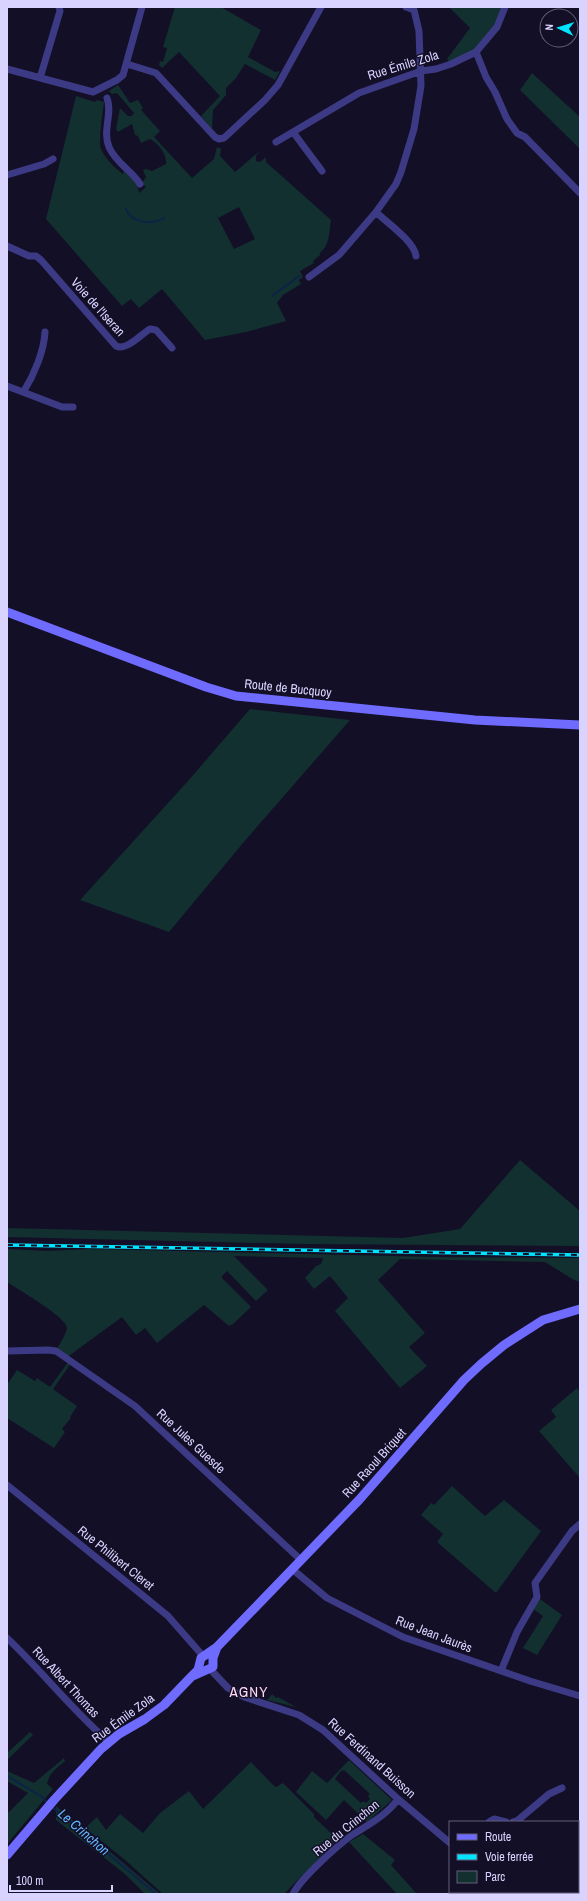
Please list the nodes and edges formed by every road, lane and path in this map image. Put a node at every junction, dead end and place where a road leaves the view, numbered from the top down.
1 (59, 7) edge
2 (142, 7) edge
3 (321, 7) edge
4 (406, 7) edge
5 (505, 7) edge
6 (476, 52) junction
7 (126, 64) junction
8 (7, 69) edge
9 (422, 71) junction
10 (40, 78) junction
11 (107, 98) dead end
12 (293, 132) junction
13 (276, 142) dead end
14 (53, 159) dead end
15 (322, 171) dead end
16 (7, 175) edge
17 (140, 184) dead end
18 (580, 192) edge
19 (376, 212) junction
20 (7, 246) edge
21 (416, 256) dead end
22 (309, 277) dead end
23 (45, 332) dead end
24 (172, 348) dead end
25 (7, 386) edge
26 (24, 391) junction
27 (73, 407) dead end
28 (7, 612) edge
29 (580, 725) edge
30 (580, 1309) edge
31 (7, 1351) edge
32 (7, 1485) edge
33 (580, 1524) edge
34 (301, 1560) junction
35 (292, 1569) junction
36 (7, 1638) edge
37 (206, 1662) junction
38 (501, 1671) junction
39 (580, 1696) edge
40 (109, 1742) junction
41 (562, 1788) dead end
42 (398, 1799) junction
43 (491, 1821) edge
44 (502, 1821) edge
45 (517, 1821) edge
46 (449, 1842) edge
47 (7, 1855) edge
48 (293, 1894) edge

1 - 10 street
2 - 7 street
3 - 7 street
4 - 9 street
5 - 6 street, Rue Émile Zola
6 - 9 street, Rue Émile Zola
6 - 18 street
7 - 10 street
8 - 10 street
9 - 12 street, Rue Émile Zola
9 - 19 street
11 - 17 street
12 - 13 street, Rue Émile Zola
12 - 15 street
14 - 16 street
19 - 21 street
19 - 22 street
20 - 24 street, Voie de l'Iseran
23 - 26 street
25 - 26 street
26 - 27 street
28 - 29 street, Route de Bucquoy
30 - 34 street, Rue Raoul Briquet
31 - 34 street, Rue Jules Guesde
32 - 37 street, Rue Philibert Cleret
33 - 38 street
34 - 35 street, Rue Émile Zola
35 - 37 street, Rue Émile Zola
35 - 38 street, Rue Jean Jaurès
36 - 40 street, Rue Albert Thomas
37 - 40 street, Rue Émile Zola
37 - 42 street, Rue Ferdinand Buisson
38 - 39 street, Rue Jean Jaurès
40 - 47 street, Rue Émile Zola
41 - 45 street
42 - 46 street, Rue Ferdinand Buisson
42 - 48 street, Rue du Crinchon
43 - 44 street

